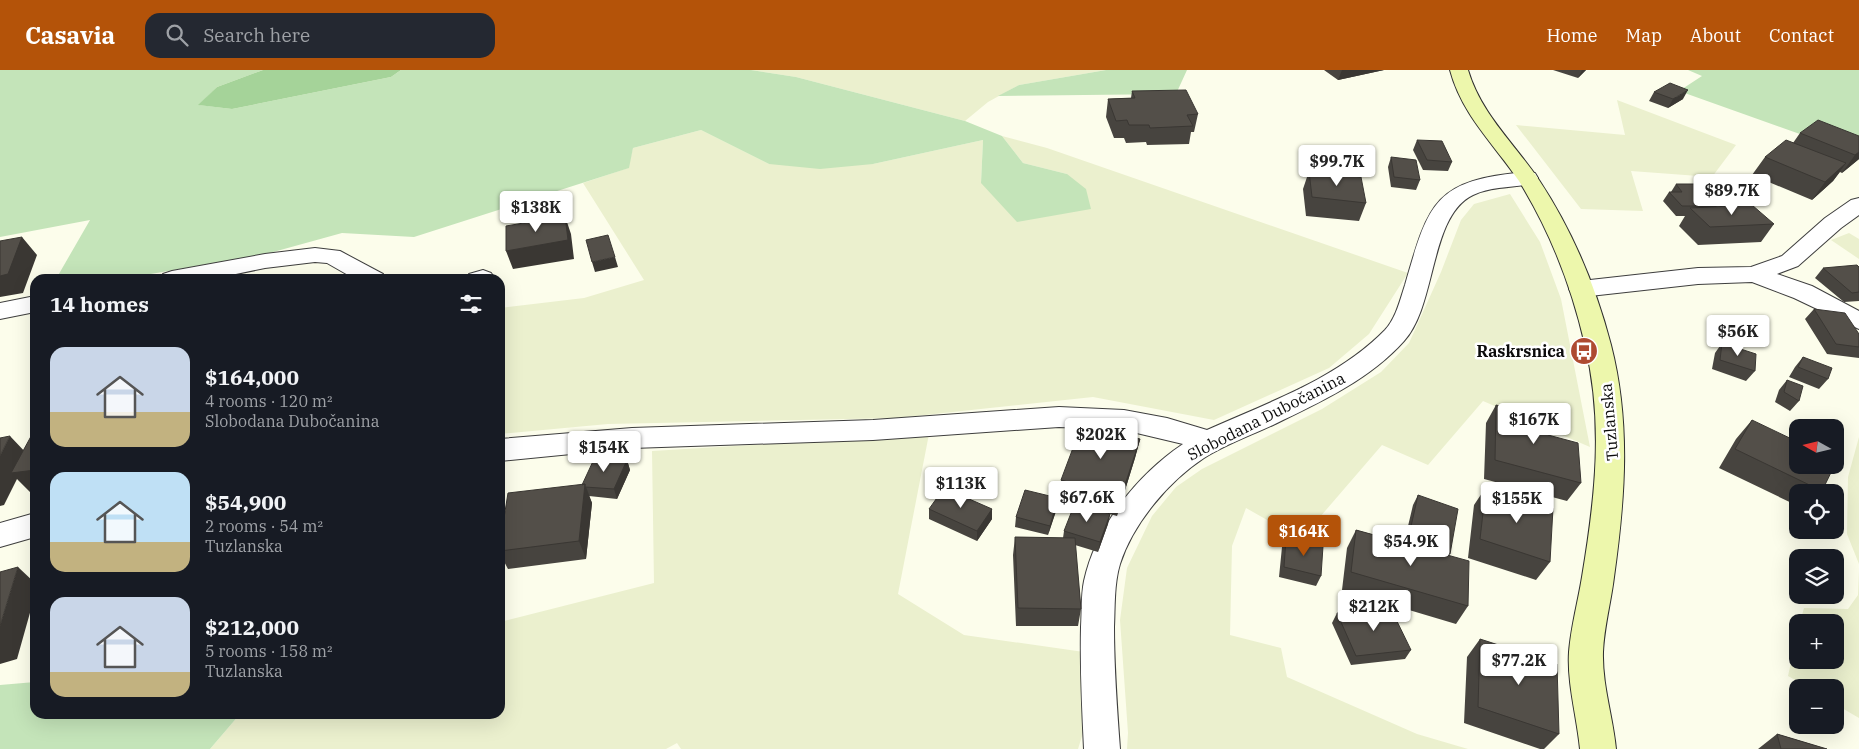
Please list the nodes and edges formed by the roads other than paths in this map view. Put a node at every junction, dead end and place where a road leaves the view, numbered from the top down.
1 (1459, 70) edge
2 (1527, 178) junction
3 (1859, 205) edge
4 (198, 274) edge
5 (365, 274) edge
6 (1754, 274) junction
7 (1581, 289) junction
8 (30, 305) edge
9 (0, 311) edge
10 (1859, 321) edge
11 (1210, 442) junction
12 (505, 450) edge
13 (30, 526) edge
14 (0, 535) edge
15 (1102, 749) edge
16 (1598, 749) edge

1 - 2 street, Tuzlanska
2 - 7 street, Tuzlanska
2 - 11 street, Slobodana Dubočanina
3 - 6 street
4 - 5 street
6 - 7 street
6 - 10 street
7 - 16 street, Tuzlanska
8 - 9 street
11 - 12 street
11 - 15 street, Slobodana Dubočanina
13 - 14 street

